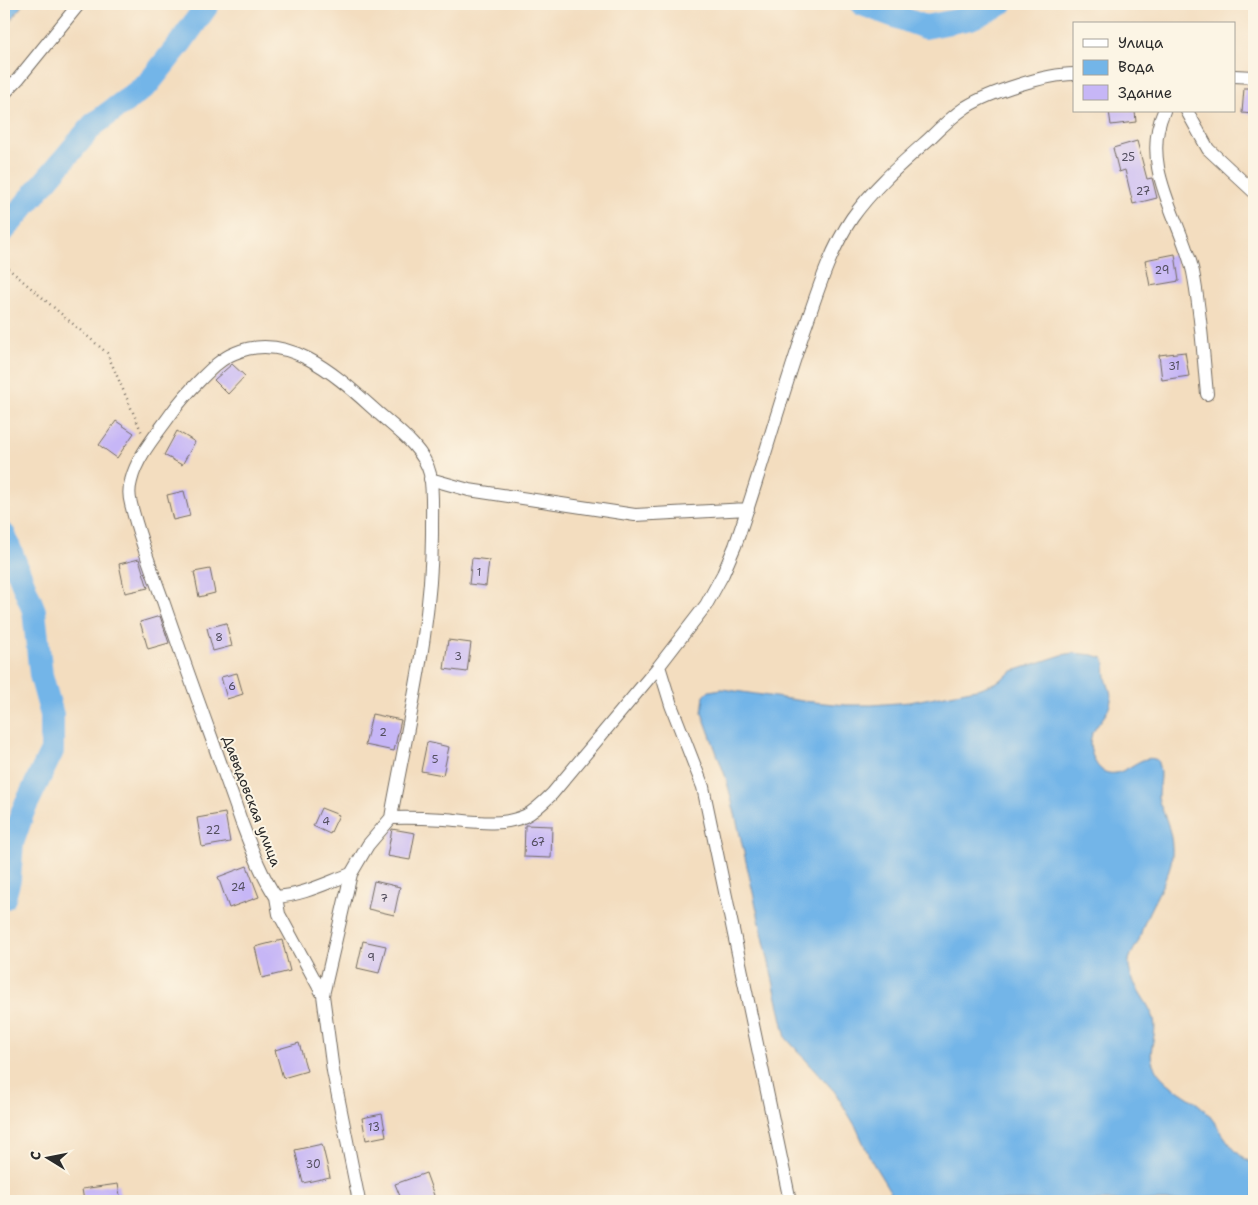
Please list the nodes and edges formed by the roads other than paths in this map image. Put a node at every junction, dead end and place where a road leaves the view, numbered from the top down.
1 (78, 4) edge
2 (1073, 74) edge
3 (1236, 76) edge
4 (1254, 77) edge
5 (4, 94) edge
6 (1164, 112) edge
7 (1188, 112) edge
8 (1254, 192) edge
9 (1207, 394) dead end
10 (430, 479) junction
11 (748, 510) junction
12 (659, 666) junction
13 (391, 818) junction
14 (351, 874) junction
15 (276, 896) junction
16 (323, 995) junction
17 (359, 1201) edge
18 (790, 1201) edge

1 - 5 street
2 - 11 street
3 - 4 street
6 - 9 street
7 - 8 street
10 - 11 street
10 - 13 street
10 - 15 street, Давыдовская улица
11 - 12 street
12 - 13 street
12 - 18 street
13 - 14 street
14 - 15 street
14 - 16 street
15 - 16 street, Давыдовская улица
16 - 17 street

